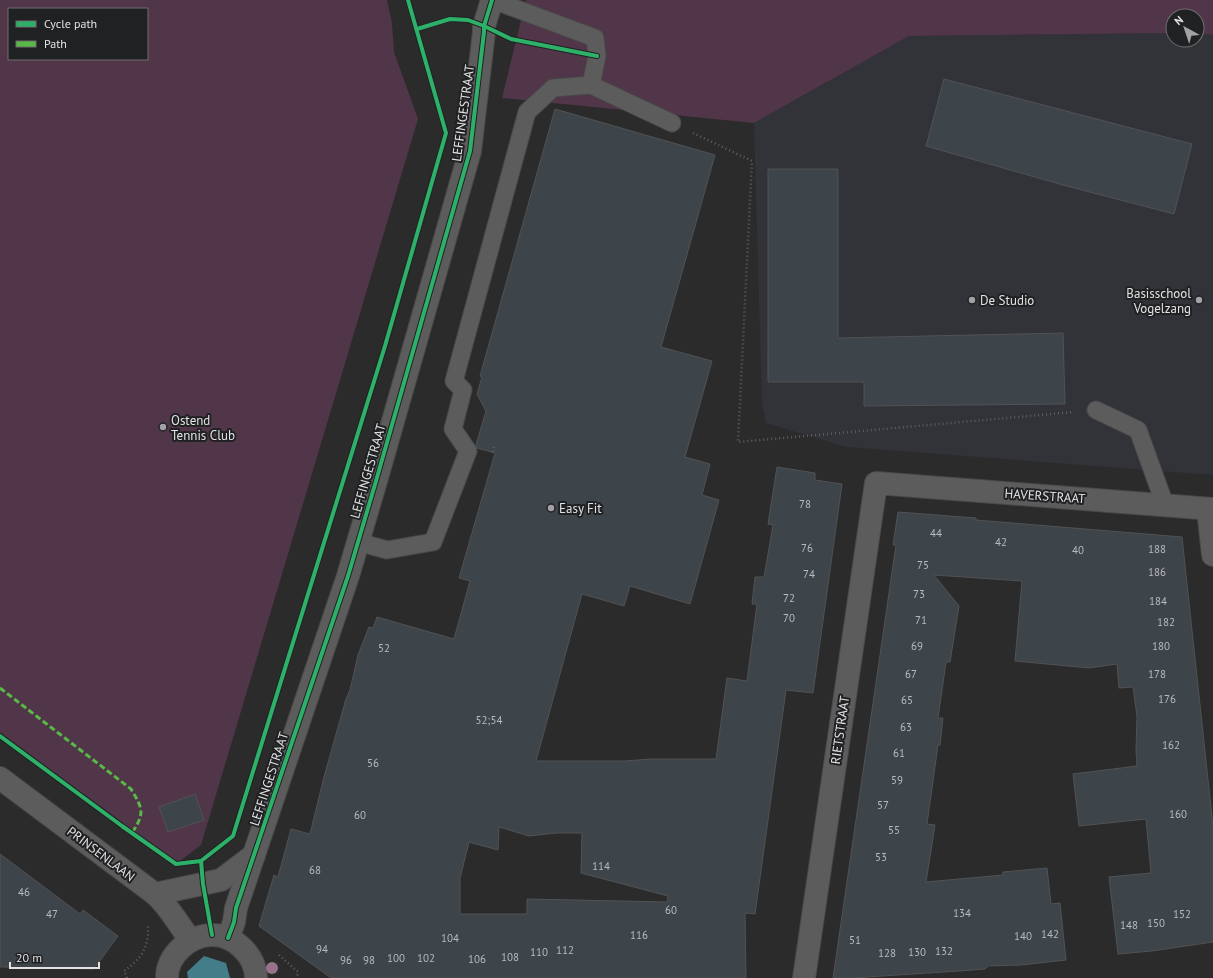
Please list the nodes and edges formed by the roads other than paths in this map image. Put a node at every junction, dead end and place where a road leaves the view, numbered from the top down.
1 (493, 0) edge
2 (591, 85) junction
3 (672, 122) road end
4 (1096, 410) road end
5 (876, 483) joint
6 (1165, 505) junction
7 (1210, 509) edge
8 (358, 542) junction
9 (1213, 555) edge
10 (0, 778) edge
11 (254, 854) junction
12 (155, 894) junction
13 (228, 938) junction
14 (191, 940) junction
15 (167, 978) edge
16 (256, 978) edge
17 (804, 978) edge

1 - 2 lane
1 - 8 street, LEFFINGESTRAAT
2 - 3 lane
2 - 8 lane
4 - 6 lane
5 - 6 street, HAVERSTRAAT
5 - 17 street, RIETSTRAAT
6 - 7 street, HAVERSTRAAT
7 - 9 street
8 - 11 street, LEFFINGESTRAAT
10 - 12 street, PRINSENLAAN
11 - 12 street
11 - 13 street, LEFFINGESTRAAT
12 - 14 street, PRINSENLAAN
13 - 14 street
13 - 16 street
14 - 15 street

